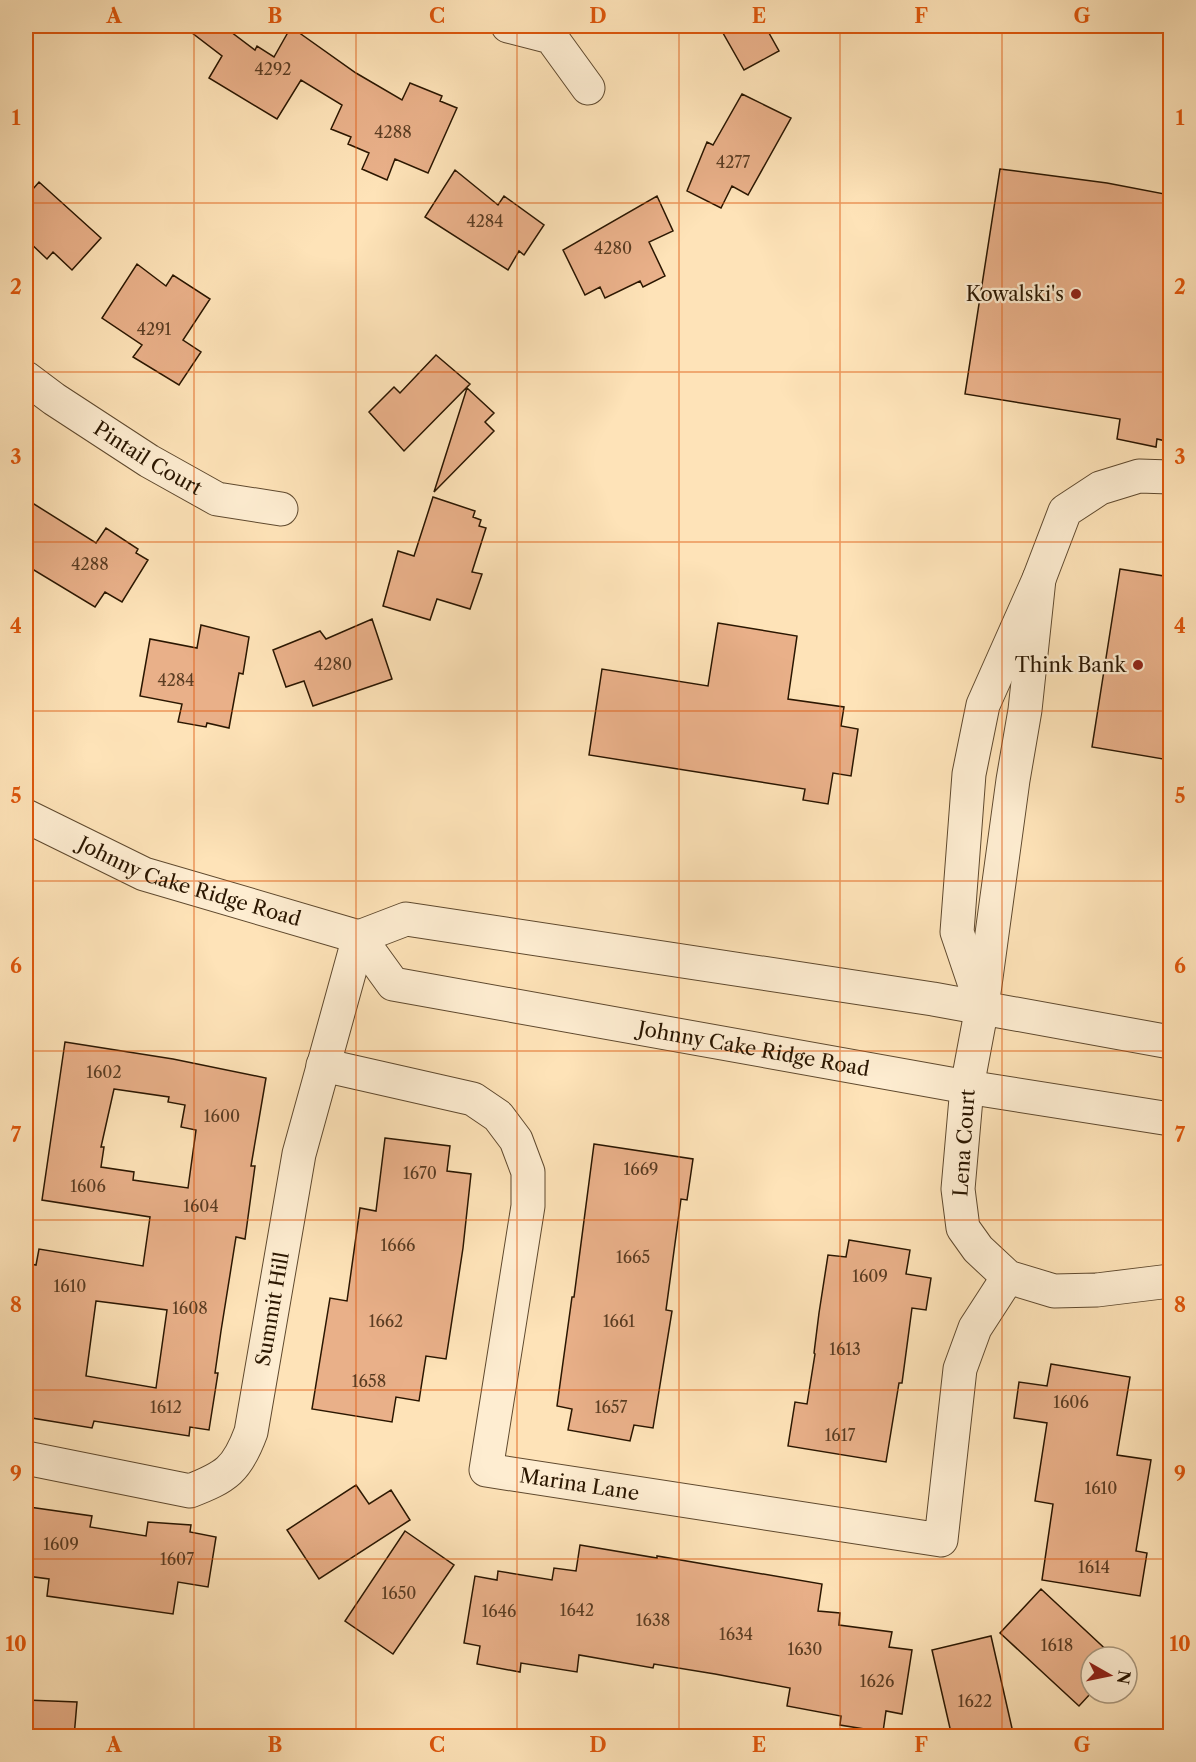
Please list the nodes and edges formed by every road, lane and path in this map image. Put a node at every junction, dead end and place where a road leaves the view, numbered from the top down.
1 (508, 26) edge
2 (588, 88) dead end
3 (26, 378) edge
4 (1170, 477) edge
5 (281, 509) dead end
6 (1039, 579) junction
7 (26, 816) edge
8 (359, 937) junction
9 (982, 1007) junction
10 (1170, 1042) edge
11 (323, 1065) junction
12 (967, 1087) junction
13 (1170, 1119) edge
14 (1008, 1277) junction
15 (1170, 1281) edge
16 (26, 1458) edge

1 - 2 street
3 - 5 street, Pintail Court
4 - 6 street
6 - 9 street, Lena Court
6 - 9 street
7 - 8 street, Johnny Cake Ridge Road
8 - 9 street
8 - 11 street, Summit Hill
8 - 12 street, Johnny Cake Ridge Road
9 - 10 street
9 - 12 street, Lena Court
11 - 14 street, Marina Lane
11 - 16 street, Summit Hill
12 - 13 street, Johnny Cake Ridge Road
12 - 14 street, Lena Court
14 - 15 street, Lena Court

